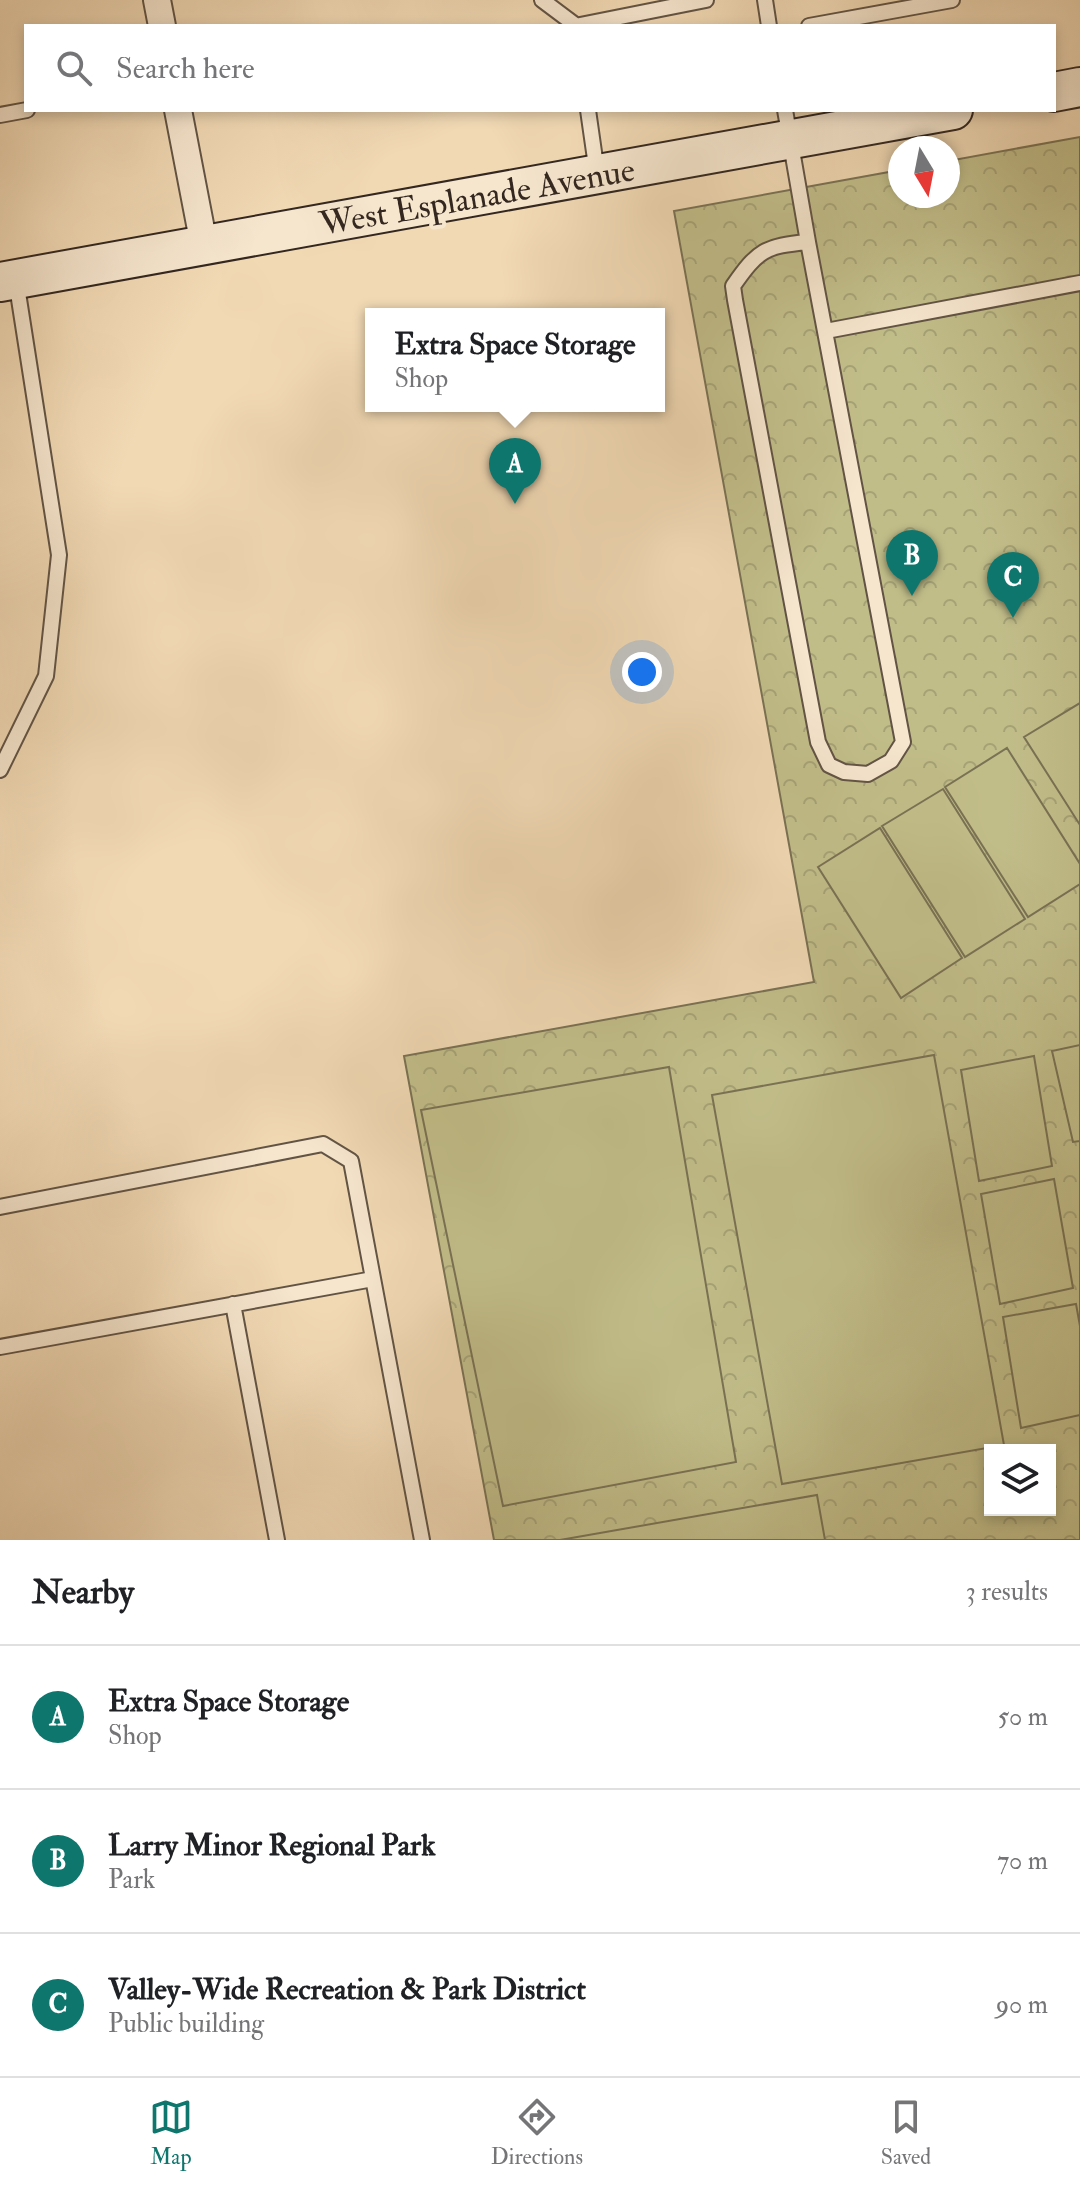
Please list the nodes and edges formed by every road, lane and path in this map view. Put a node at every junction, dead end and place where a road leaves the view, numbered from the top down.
1 (157, 0) edge
2 (542, 0) edge
3 (706, 0) edge
4 (765, 0) edge
5 (952, 0) edge
6 (162, 24) edge
7 (573, 24) edge
8 (579, 24) edge
9 (769, 24) edge
10 (820, 24) edge
11 (1080, 87) edge
12 (1056, 92) edge
13 (24, 111) edge
14 (178, 112) edge
15 (588, 112) edge
16 (931, 112) edge
17 (0, 115) edge
18 (788, 125) edge
19 (598, 174) junction
20 (808, 242) junction
21 (204, 245) junction
22 (8, 281) edge
23 (1080, 283) edge
24 (826, 331) junction
25 (0, 770) edge
26 (0, 1207) edge
27 (373, 1279) junction
28 (233, 1304) junction
29 (0, 1347) edge
30 (277, 1540) edge
31 (422, 1540) edge

1 - 6 street
2 - 7 lane
3 - 8 lane
4 - 9 lane
5 - 10 lane
11 - 12 main road
13 - 17 lane
14 - 21 street
15 - 19 lane
16 - 18 main road, West Esplanade Avenue
18 - 19 main road, West Esplanade Avenue
18 - 20 lane
19 - 21 main road, West Esplanade Avenue
20 - 24 lane
20 - 24 lane
21 - 22 main road, West Esplanade Avenue
22 - 25 lane
23 - 24 lane
26 - 27 lane
27 - 28 lane
27 - 31 lane
28 - 29 lane
28 - 30 lane

